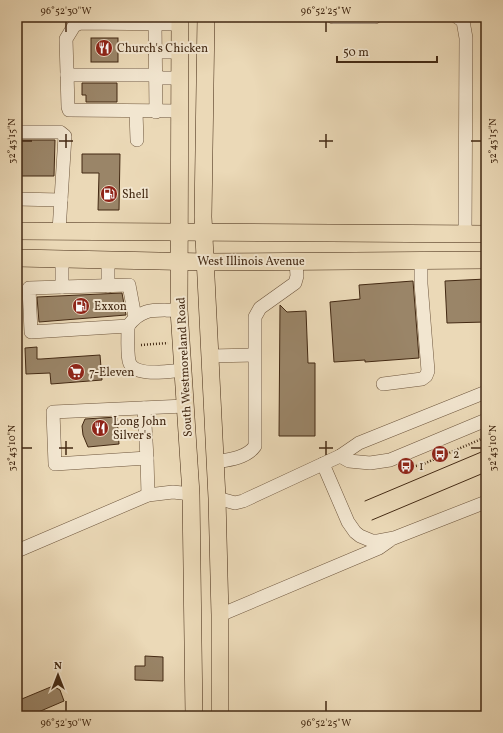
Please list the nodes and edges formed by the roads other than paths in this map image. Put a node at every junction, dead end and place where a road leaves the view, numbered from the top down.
1 (206, 17) edge
2 (333, 17) edge
3 (375, 17) edge
4 (457, 17) edge
5 (180, 21) edge
6 (155, 24) junction
7 (155, 52) junction
8 (180, 52) junction
9 (67, 75) junction
10 (155, 76) junction
11 (180, 78) junction
12 (180, 111) junction
13 (136, 112) junction
14 (156, 112) junction
15 (17, 132) edge
16 (137, 140) dead end
17 (17, 199) edge
18 (61, 200) junction
19 (17, 231) edge
20 (58, 231) junction
21 (179, 233) junction
22 (204, 233) junction
23 (465, 234) junction
24 (486, 234) edge
25 (17, 258) edge
26 (62, 259) junction
27 (108, 260) junction
28 (421, 260) junction
29 (486, 260) edge
30 (180, 261) junction
31 (296, 261) junction
32 (206, 262) junction
33 (108, 286) junction
34 (62, 287) junction
35 (179, 310) junction
36 (131, 321) junction
37 (254, 355) junction
38 (210, 356) junction
39 (183, 370) junction
40 (383, 384) dead end
41 (486, 392) edge
42 (186, 406) junction
43 (144, 408) junction
44 (486, 420) edge
45 (340, 456) junction
46 (147, 458) junction
47 (215, 462) junction
48 (323, 464) junction
49 (191, 494) junction
50 (148, 495) junction
51 (217, 498) junction
52 (486, 502) edge
53 (394, 538) junction
54 (17, 551) edge
55 (220, 615) junction
56 (194, 716) edge
57 (220, 716) edge

1 - 22 main road
2 - 3 lane
4 - 23 lane
5 - 6 lane
5 - 8 main road, South Westmoreland Road
6 - 7 lane
6 - 9 lane
7 - 8 lane
7 - 10 lane
8 - 11 main road, South Westmoreland Road
9 - 10 lane
9 - 13 lane
10 - 11 lane
10 - 14 lane
11 - 12 main road, South Westmoreland Road
12 - 14 lane
12 - 21 main road, South Westmoreland Road
13 - 14 lane
13 - 16 lane
15 - 18 lane
17 - 18 lane
18 - 20 lane
19 - 20 main road
20 - 21 main road
21 - 22 main road
21 - 30 main road, South Westmoreland Road
22 - 23 main road
22 - 32 main road
23 - 24 main road
25 - 26 main road, West Illinois Avenue
26 - 27 main road, West Illinois Avenue
26 - 34 lane
27 - 30 main road, West Illinois Avenue
27 - 33 lane
28 - 29 main road, West Illinois Avenue
28 - 31 main road, West Illinois Avenue
28 - 40 lane
30 - 32 main road, West Illinois Avenue
30 - 35 main road, South Westmoreland Road
31 - 32 main road, West Illinois Avenue
31 - 37 lane
32 - 38 main road
33 - 34 lane
33 - 36 lane
34 - 36 lane
35 - 36 lane
35 - 39 main road, South Westmoreland Road
36 - 39 lane
37 - 38 lane
37 - 47 lane
38 - 47 main road
39 - 42 main road, South Westmoreland Road
41 - 45 lane
42 - 43 lane
42 - 49 main road, South Westmoreland Road
43 - 46 lane
43 - 46 lane
44 - 45 lane
45 - 48 lane
46 - 50 lane
47 - 51 main road
48 - 51 lane
48 - 53 lane
49 - 50 lane
49 - 51 main road
49 - 56 main road, South Westmoreland Road
50 - 54 lane
51 - 55 main road
52 - 53 lane
53 - 55 lane
55 - 57 main road

